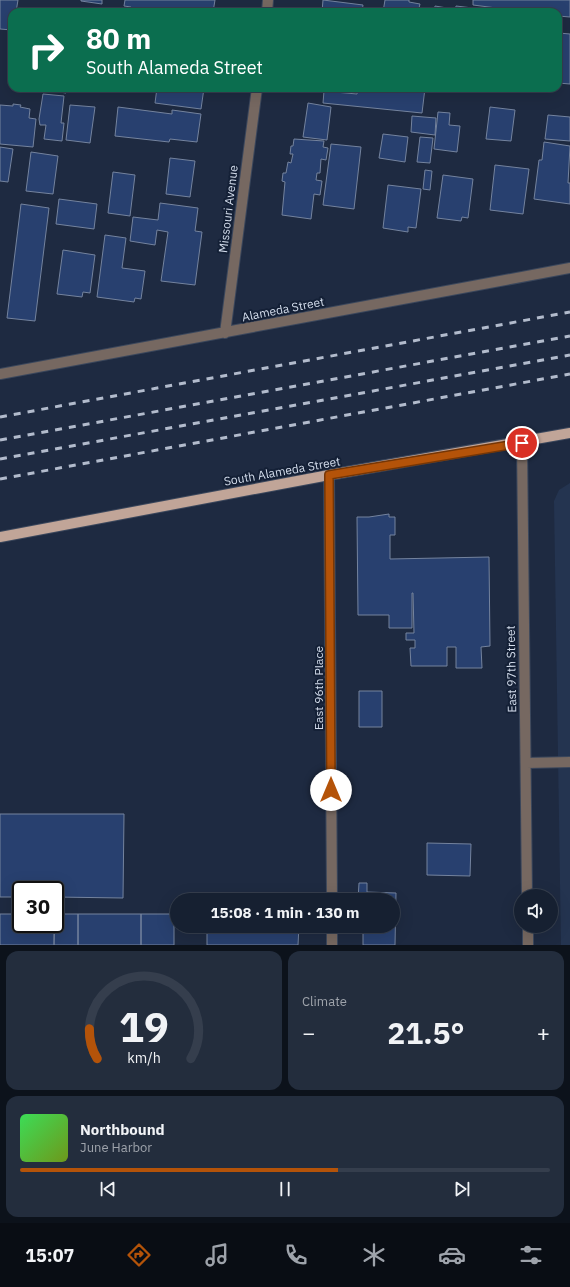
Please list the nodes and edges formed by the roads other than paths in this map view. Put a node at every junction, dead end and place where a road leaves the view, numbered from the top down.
1 (256, 92) edge
2 (570, 268) edge
3 (225, 333) junction
4 (0, 374) edge
5 (570, 433) edge
6 (522, 443) junction
7 (329, 475) junction
8 (0, 537) edge
9 (570, 762) edge
10 (526, 763) junction
11 (527, 889) edge
12 (332, 893) edge
13 (332, 933) edge
14 (528, 933) edge
15 (332, 945) edge
16 (528, 945) edge

1 - 3 street, Missouri Avenue
2 - 3 street, Alameda Street
3 - 4 street, Alameda Street
5 - 6 main road, South Alameda Street
6 - 7 main road, South Alameda Street
6 - 10 street, East 97th Street
7 - 8 main road, South Alameda Street
7 - 12 street, East 96th Place
9 - 10 street
10 - 11 street, East 97th Street
13 - 15 street
14 - 16 street

